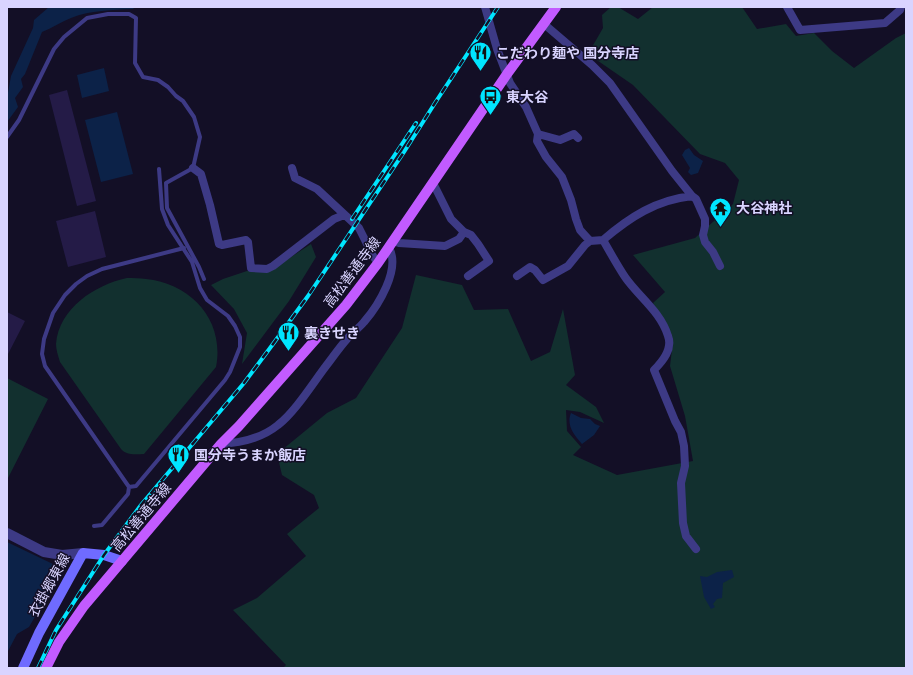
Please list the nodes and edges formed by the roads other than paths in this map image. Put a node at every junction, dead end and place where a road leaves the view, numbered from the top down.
1 (485, 7) edge
2 (556, 7) edge
3 (787, 7) edge
4 (902, 7) edge
5 (544, 24) junction
6 (507, 74) junction
7 (538, 134) junction
8 (7, 138) edge
9 (578, 138) dead end
10 (193, 168) junction
11 (292, 168) dead end
12 (159, 169) dead end
13 (433, 182) junction
14 (692, 196) junction
15 (344, 214) junction
16 (174, 221) junction
17 (168, 225) junction
18 (464, 232) junction
19 (603, 240) junction
20 (590, 241) junction
21 (391, 244) junction
22 (184, 248) junction
23 (378, 263) junction
24 (720, 266) dead end
25 (468, 276) dead end
26 (517, 276) dead end
27 (204, 279) dead end
28 (221, 444) junction
29 (129, 487) junction
30 (94, 526) dead end
31 (7, 533) edge
32 (696, 548) dead end
33 (83, 553) junction
34 (122, 561) junction
35 (24, 668) edge
36 (46, 668) edge

1 - 6 street
2 - 5 main road, 高松善通寺線
3 - 4 street
5 - 6 main road, 高松善通寺線
5 - 14 street
6 - 7 street
6 - 13 main road, 高松善通寺線
7 - 9 street
7 - 20 street
8 - 10 lane
10 - 15 street
10 - 16 lane
11 - 15 street
12 - 17 lane
13 - 18 street
13 - 21 main road, 高松善通寺線
14 - 19 street
14 - 24 street
15 - 23 street
16 - 17 lane
16 - 27 lane
17 - 22 lane
18 - 21 street
18 - 25 street
19 - 20 street
19 - 32 street
20 - 26 street
21 - 23 main road, 高松善通寺線
21 - 28 street
22 - 29 lane
22 - 29 lane
23 - 28 main road, 高松善通寺線
28 - 34 main road, 高松善通寺線
29 - 30 lane
31 - 33 street
33 - 34 main road, 衣掛郷東線
33 - 35 main road, 衣掛郷東線
34 - 36 main road, 高松善通寺線

